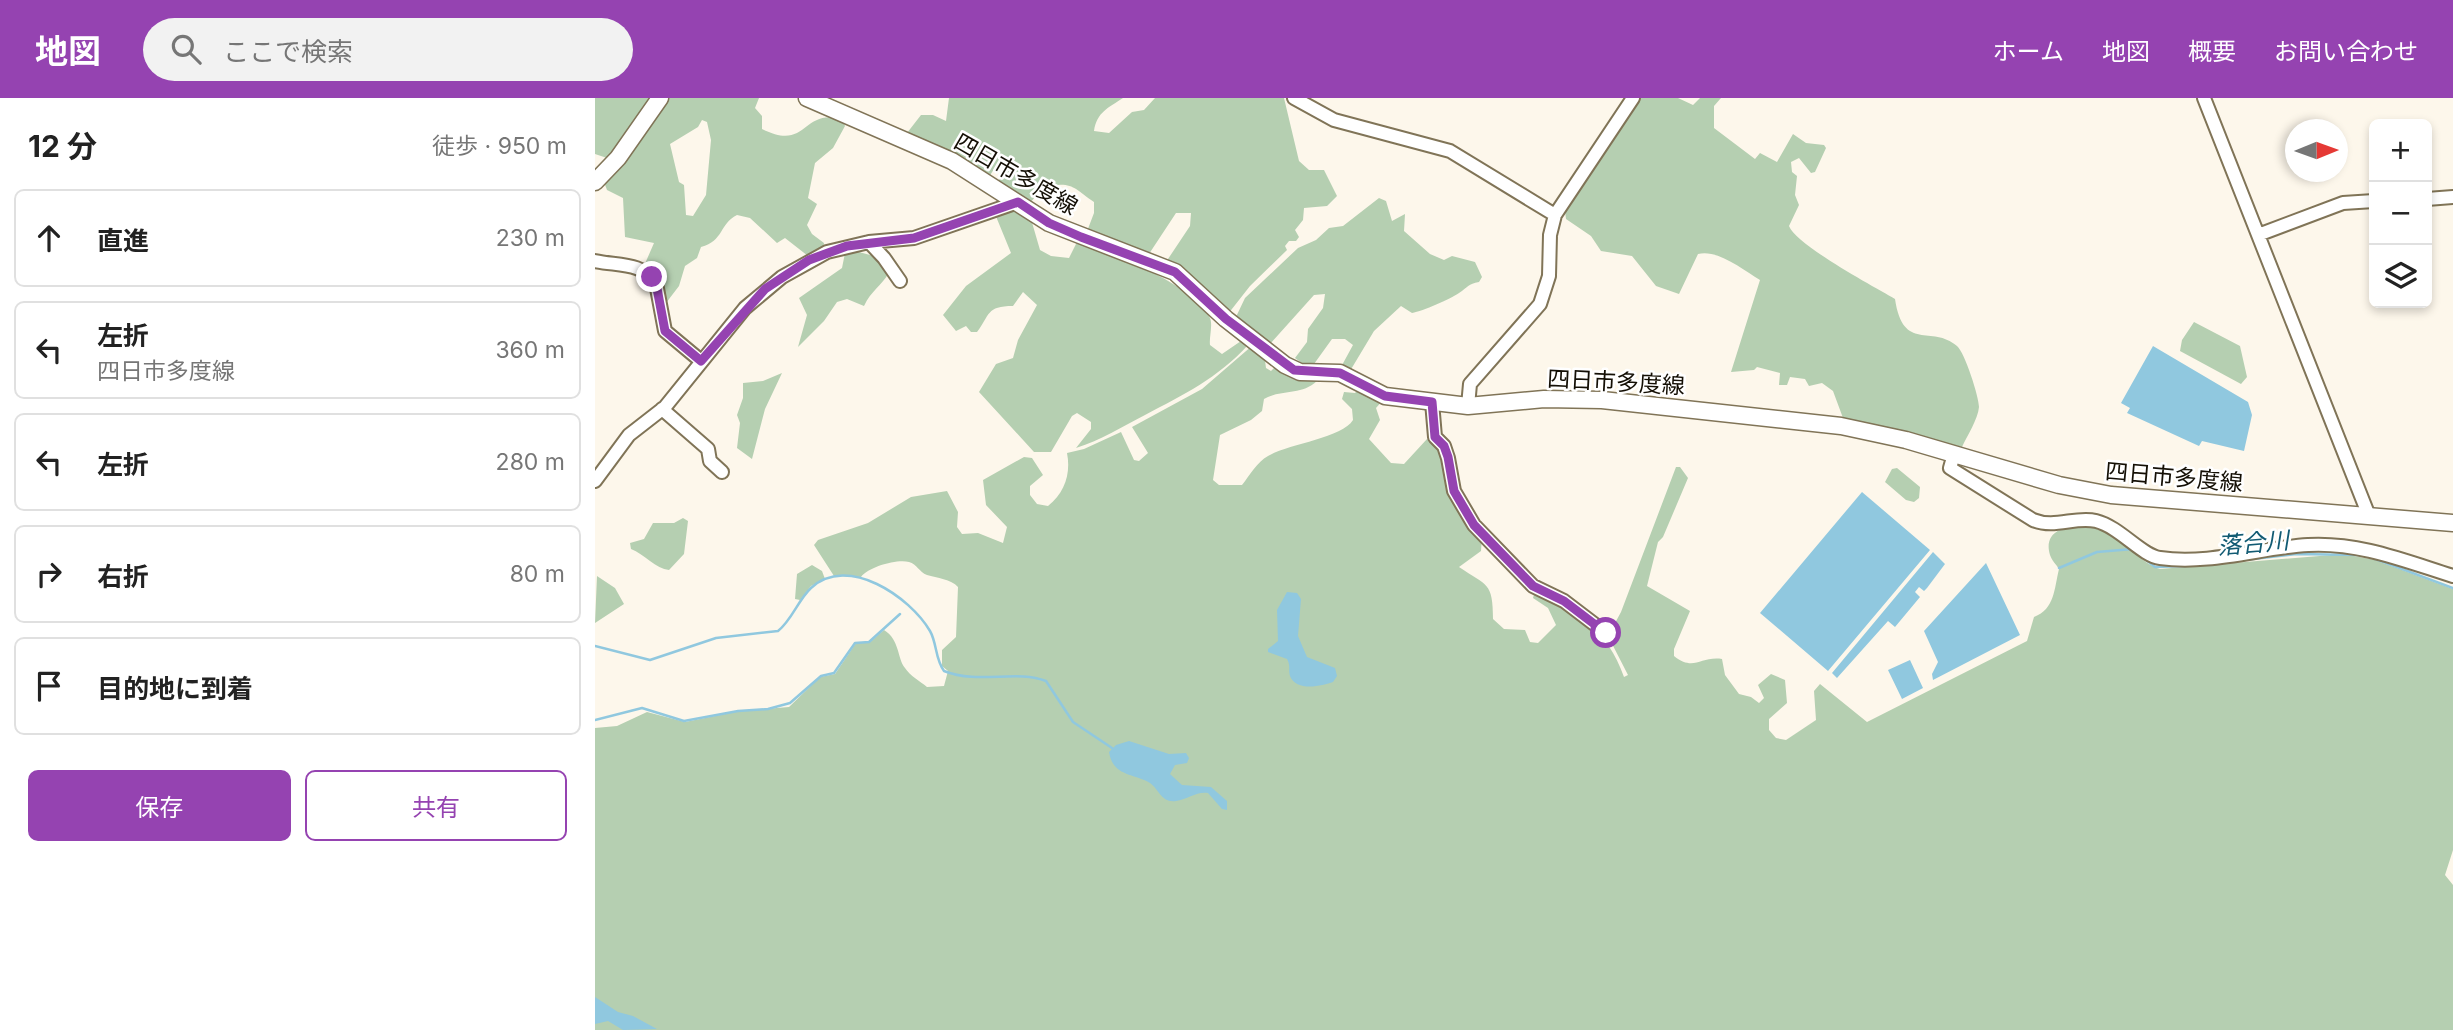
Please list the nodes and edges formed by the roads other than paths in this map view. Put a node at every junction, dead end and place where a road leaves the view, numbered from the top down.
1 (660, 98) edge
2 (807, 98) edge
3 (1294, 98) edge
4 (1633, 98) edge
5 (2204, 98) edge
6 (595, 182) edge
7 (2453, 197) edge
8 (2432, 198) edge
9 (2369, 201) edge
10 (1018, 202) junction
11 (1555, 215) junction
12 (2258, 235) junction
13 (869, 242) junction
14 (595, 261) edge
15 (900, 281) dead end
16 (701, 361) junction
17 (1432, 402) junction
18 (1468, 406) junction
19 (662, 409) junction
20 (1954, 453) junction
21 (722, 472) dead end
22 (595, 481) edge
23 (2369, 516) junction
24 (2453, 523) edge
25 (2453, 576) edge
26 (1606, 633) dead end

1 - 6 main road
2 - 10 main road, 四日市多度線
3 - 11 street
4 - 11 street
5 - 12 street
7 - 8 street
9 - 12 street
10 - 13 street
10 - 17 main road, 四日市多度線
11 - 18 street
12 - 23 street
13 - 15 street
13 - 16 street
14 - 16 street
16 - 19 street
17 - 18 main road, 四日市多度線
17 - 26 street
18 - 20 main road, 四日市多度線
19 - 21 street
19 - 22 street
20 - 23 main road, 四日市多度線
20 - 25 street
23 - 24 main road, 四日市多度線

